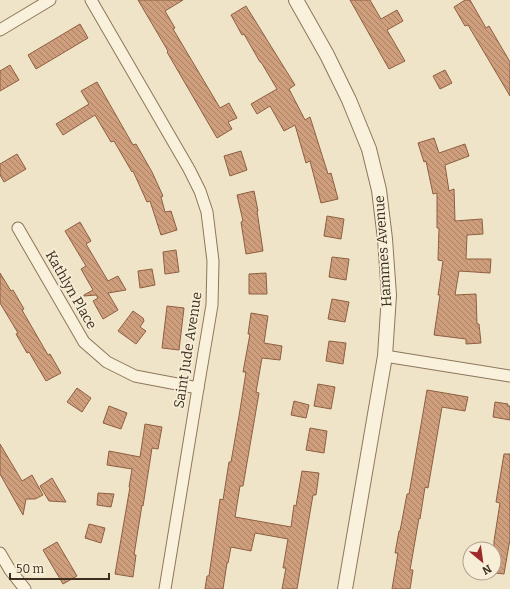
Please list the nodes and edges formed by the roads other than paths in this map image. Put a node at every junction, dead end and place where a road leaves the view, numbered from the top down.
1 (50, 0) edge
2 (91, 0) edge
3 (296, 0) edge
4 (0, 30) edge
5 (18, 228) dead end
6 (385, 356) junction
7 (510, 376) edge
8 (198, 388) junction
9 (0, 553) edge
10 (25, 589) edge
11 (166, 589) edge
12 (346, 589) edge

1 - 4 street
2 - 8 street, Saint Jude Avenue
3 - 6 street, Hammes Avenue
5 - 8 street, Kathlyn Place
6 - 7 street
6 - 12 street, Hammes Avenue
8 - 11 street, Saint Jude Avenue
9 - 10 street

